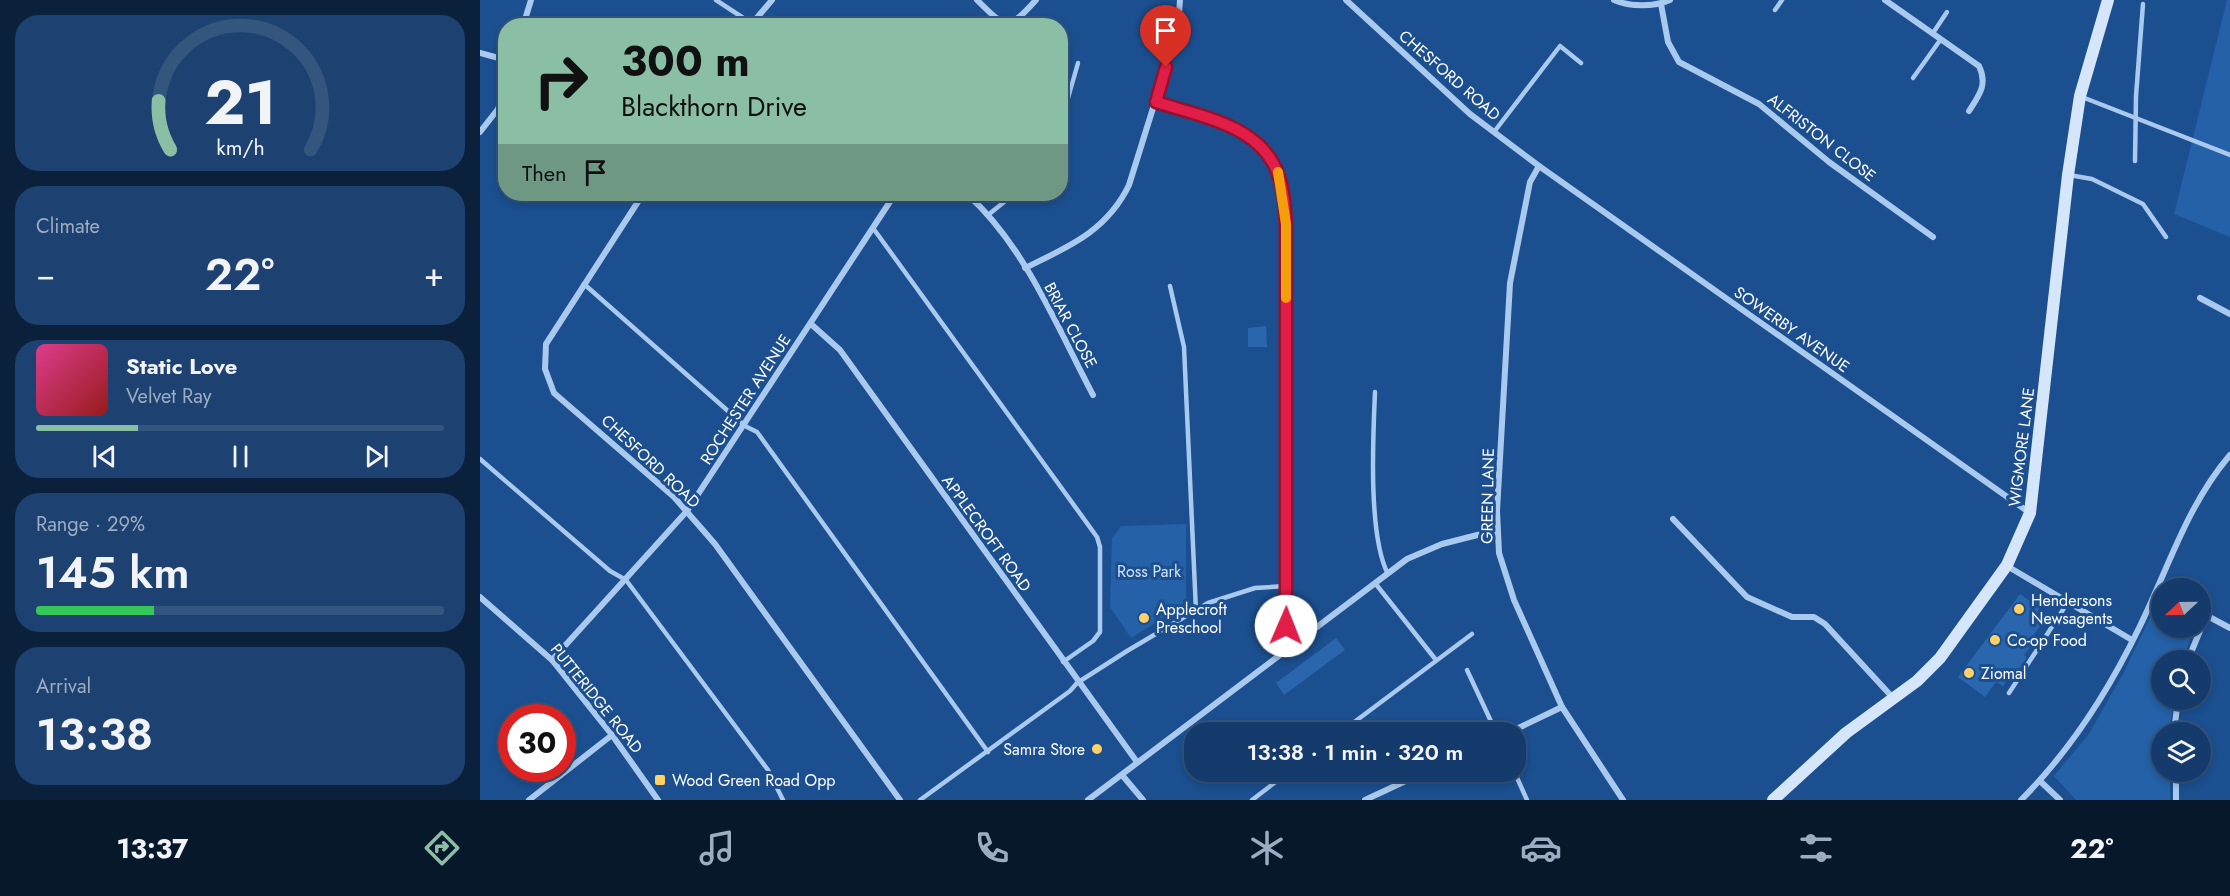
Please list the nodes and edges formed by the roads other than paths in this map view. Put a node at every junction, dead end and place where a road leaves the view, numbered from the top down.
1 (531, 0) edge
2 (716, 0) edge
3 (772, 0) edge
4 (977, 0) edge
5 (1036, 0) edge
6 (1180, 0) edge
7 (1346, 0) edge
8 (1614, 0) edge
9 (1670, 0) edge
10 (1782, 0) edge
11 (1885, 0) edge
12 (2108, 0) edge
13 (1661, 4) junction
14 (2143, 4) dead end
15 (1775, 10) dead end
16 (1947, 12) dead end
17 (525, 18) edge
18 (742, 18) edge
19 (756, 18) edge
20 (996, 18) edge
21 (1020, 18) edge
22 (1933, 33) junction
23 (1941, 39) junction
24 (480, 53) edge
25 (498, 58) edge
26 (1078, 63) dead end
27 (1581, 63) dead end
28 (1913, 78) dead end
29 (2080, 96) junction
30 (1068, 98) edge
31 (1156, 102) junction
32 (498, 109) edge
33 (1969, 111) dead end
34 (2137, 118) junction
35 (480, 132) edge
36 (1494, 132) junction
37 (2230, 155) edge
38 (2135, 161) dead end
39 (1539, 166) junction
40 (2068, 175) junction
41 (638, 201) edge
42 (890, 201) edge
43 (974, 201) edge
44 (1005, 201) edge
45 (988, 215) junction
46 (873, 228) junction
47 (1933, 237) dead end
48 (2166, 237) dead end
49 (1025, 268) junction
50 (584, 284) junction
51 (1170, 286) dead end
52 (2200, 298) dead end
53 (2230, 314) edge
54 (811, 324) junction
55 (1375, 392) dead end
56 (1093, 395) dead end
57 (745, 426) junction
58 (2230, 455) edge
59 (480, 459) edge
60 (687, 511) junction
61 (2030, 513) junction
62 (1673, 519) dead end
63 (1497, 530) junction
64 (2007, 565) junction
65 (1388, 574) junction
66 (2163, 578) edge
67 (626, 580) junction
68 (1376, 584) junction
69 (1286, 586) junction
70 (480, 597) edge
71 (2068, 603) junction
72 (2151, 603) edge
73 (1196, 611) junction
74 (2211, 618) edge
75 (2230, 628) edge
76 (1473, 634) dead end
77 (2132, 640) junction
78 (1296, 644) junction
79 (552, 660) junction
80 (1436, 660) junction
81 (1063, 662) junction
82 (1467, 670) dead end
83 (1077, 683) junction
84 (2009, 693) dead end
85 (1894, 699) junction
86 (1562, 707) junction
87 (1354, 722) edge
88 (1491, 722) edge
89 (1526, 724) edge
90 (612, 735) junction
91 (988, 752) junction
92 (1137, 762) junction
93 (1122, 775) junction
94 (2040, 781) junction
95 (1276, 782) edge
96 (1403, 782) edge
97 (1519, 782) edge
98 (2176, 782) edge
99 (529, 800) edge
100 (658, 800) edge
101 (783, 800) edge
102 (900, 800) edge
103 (920, 800) edge
104 (1088, 800) edge
105 (1143, 800) edge
106 (1252, 800) edge
107 (1365, 800) edge
108 (1527, 800) edge
109 (1623, 800) edge
110 (1773, 800) edge
111 (2021, 800) edge
112 (2060, 800) edge
113 (2176, 800) edge

1 - 17 street
2 - 18 lane
3 - 19 street
4 - 20 street
5 - 21 street
6 - 31 street
7 - 36 street, CHESFORD ROAD
8 - 13 street
9 - 13 street
10 - 15 lane
11 - 22 street
12 - 29 street, WIGMORE LANE
13 - 47 street, ALFRISTON CLOSE
14 - 34 lane
16 - 22 lane
22 - 23 street
23 - 28 lane
23 - 33 street
24 - 25 street
26 - 30 lane
27 - 36 lane
29 - 34 lane
29 - 40 street, WIGMORE LANE
31 - 49 street
31 - 69 street
32 - 35 street
34 - 37 lane
34 - 38 lane
36 - 39 street, CHESFORD ROAD
39 - 61 street, SOWERBY AVENUE
39 - 63 street, GREEN LANE
40 - 48 lane
40 - 61 street, WIGMORE LANE
41 - 50 street, CHESFORD ROAD
42 - 46 street, ROCHESTER AVENUE
43 - 45 street, BRIAR CLOSE
44 - 45 lane
45 - 49 street, BRIAR CLOSE
46 - 54 street, ROCHESTER AVENUE
46 - 81 lane
49 - 56 street, BRIAR CLOSE
50 - 57 lane
50 - 60 street, CHESFORD ROAD
51 - 73 lane
52 - 53 street
54 - 57 street, ROCHESTER AVENUE
54 - 81 street, APPLECROFT ROAD
55 - 65 lane
57 - 60 street, ROCHESTER AVENUE
57 - 91 lane
58 - 66 street
59 - 67 lane
60 - 67 street, ROCHESTER AVENUE
60 - 102 street, CHESFORD ROAD
61 - 64 street, WIGMORE LANE
62 - 85 street
63 - 65 street
63 - 86 street, GREEN LANE
64 - 71 street
64 - 85 street, WIGMORE LANE
65 - 68 street
67 - 79 street, ROCHESTER AVENUE
67 - 101 lane
68 - 78 street
68 - 80 lane
69 - 73 lane
69 - 78 street
70 - 79 street, PUTTERIDGE ROAD
71 - 77 street
71 - 84 lane
72 - 77 street
73 - 83 lane
74 - 75 street
76 - 80 lane
77 - 94 street
78 - 92 street
79 - 90 street, PUTTERIDGE ROAD
80 - 87 lane
81 - 83 street, APPLECROFT ROAD
82 - 88 lane
83 - 91 lane
83 - 92 street, APPLECROFT ROAD
85 - 110 street, WIGMORE LANE
86 - 89 street
86 - 109 street, GREEN LANE
90 - 99 street
90 - 100 street, PUTTERIDGE ROAD
91 - 103 lane
92 - 93 street
93 - 104 street
93 - 105 street
94 - 111 street
94 - 112 street
95 - 106 lane
96 - 107 street
97 - 108 lane
98 - 113 street

